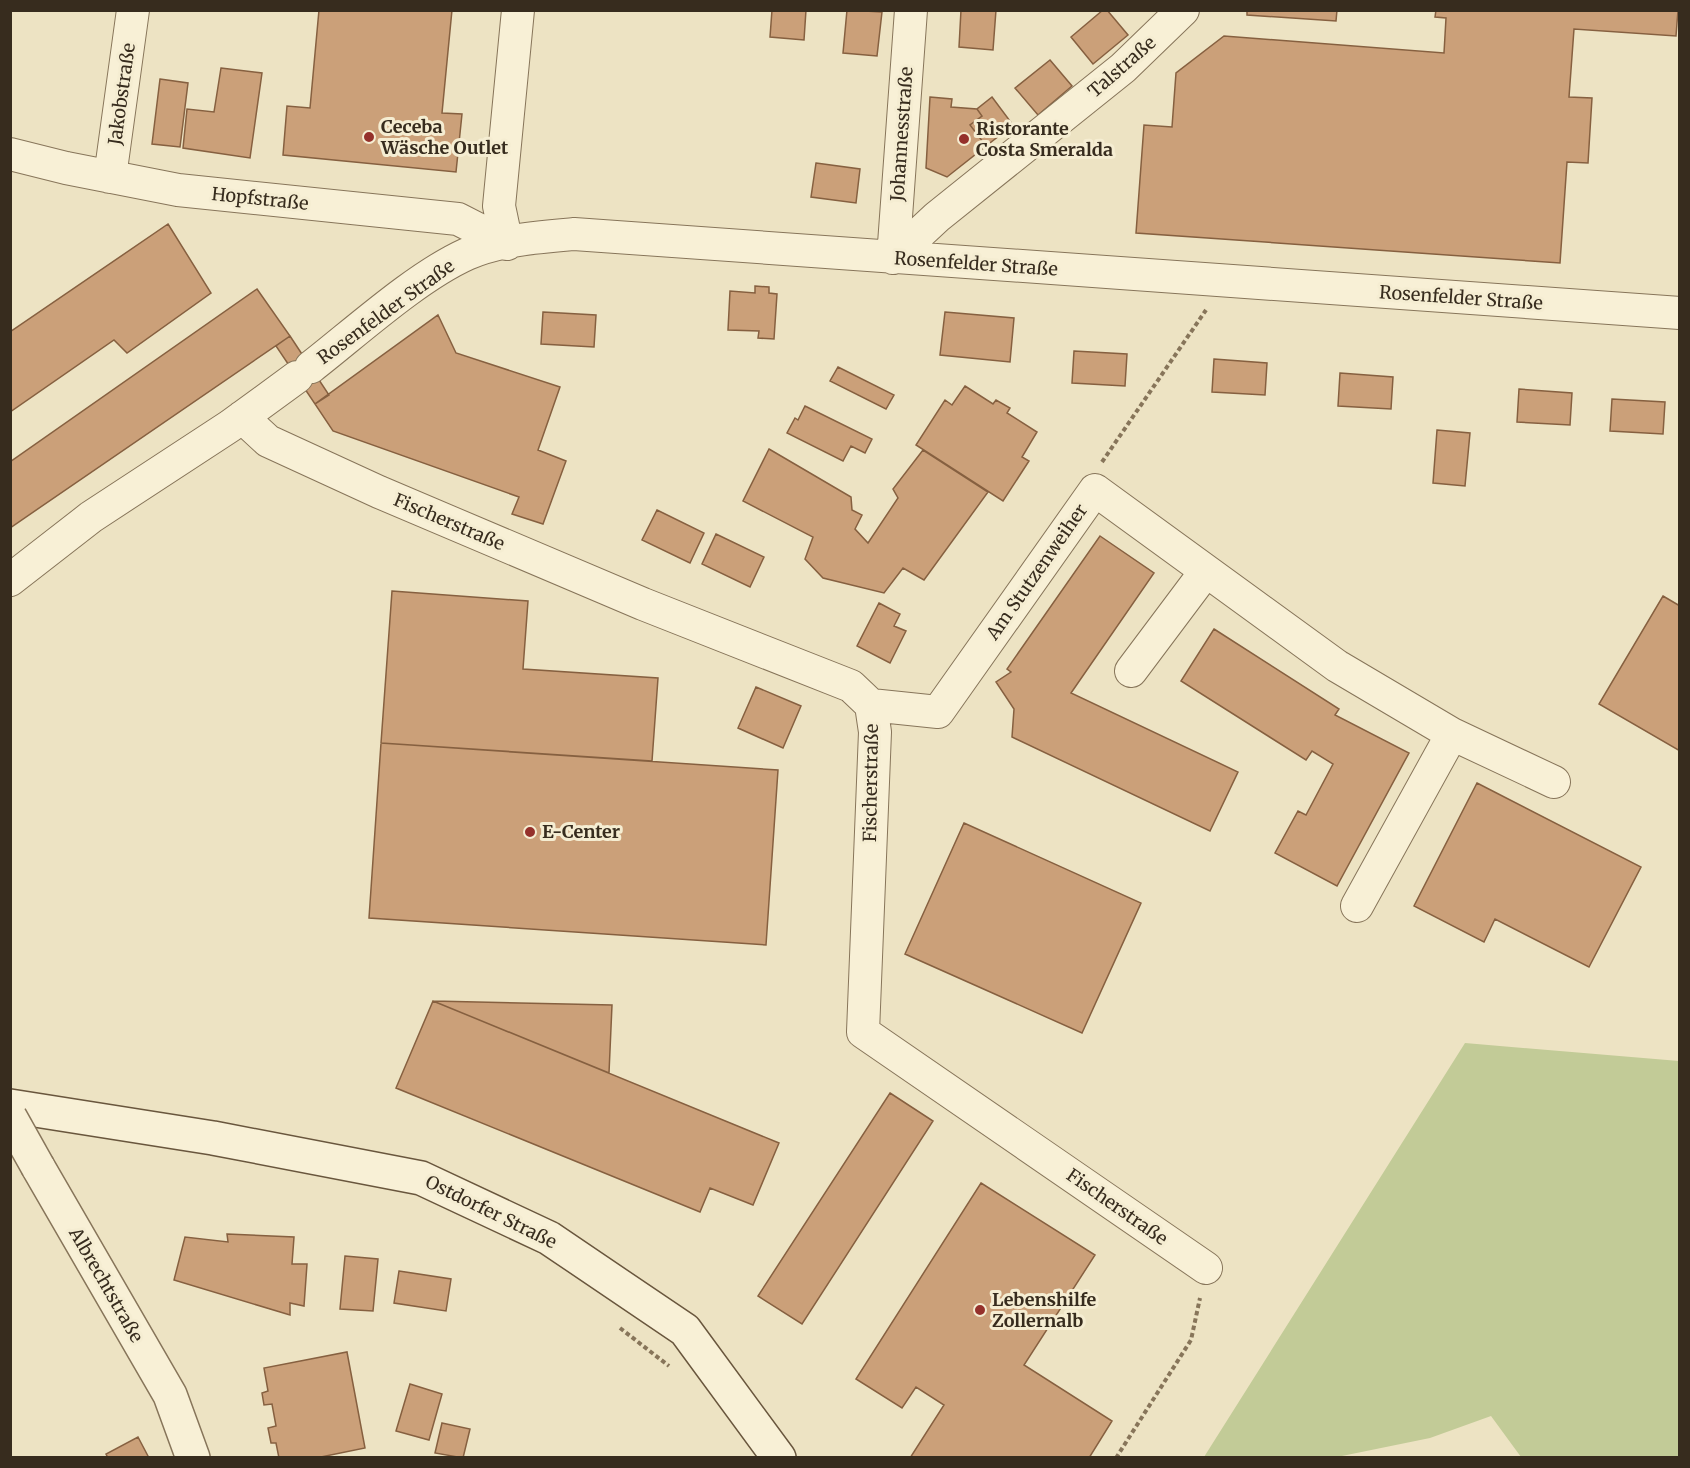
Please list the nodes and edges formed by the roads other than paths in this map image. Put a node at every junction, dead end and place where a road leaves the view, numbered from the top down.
1 (133, 10) edge
2 (518, 10) edge
3 (911, 10) edge
4 (1183, 10) edge
5 (10, 154) edge
6 (110, 177) junction
7 (507, 244) junction
8 (893, 258) junction
9 (1680, 313) edge
10 (242, 417) junction
11 (1206, 571) junction
12 (10, 580) edge
13 (1131, 671) dead end
14 (871, 705) junction
15 (1452, 734) junction
16 (1554, 782) dead end
17 (1357, 906) dead end
18 (10, 1106) edge
19 (10, 1117) edge
20 (1206, 1268) road end
21 (193, 1458) edge
22 (779, 1458) edge

1 - 6 street, Jakobstraße
2 - 7 street
3 - 8 street, Johannesstraße
4 - 8 street, Talstraße
5 - 6 street, Hopfstraße
6 - 7 street, Hopfstraße
7 - 8 street, Rosenfelder Straße
7 - 10 street, Rosenfelder Straße
8 - 9 street, Rosenfelder Straße
10 - 12 street, Rosenfelder Straße
10 - 14 street, Fischerstraße
11 - 13 street
11 - 14 street, Am Stutzenweiher
11 - 15 street, Am Stutzenweiher
14 - 20 street, Fischerstraße
15 - 16 street, Am Stutzenweiher
15 - 17 street
18 - 22 main road, Ostdorfer Straße
19 - 21 main road, Albrechtstraße, bridge

